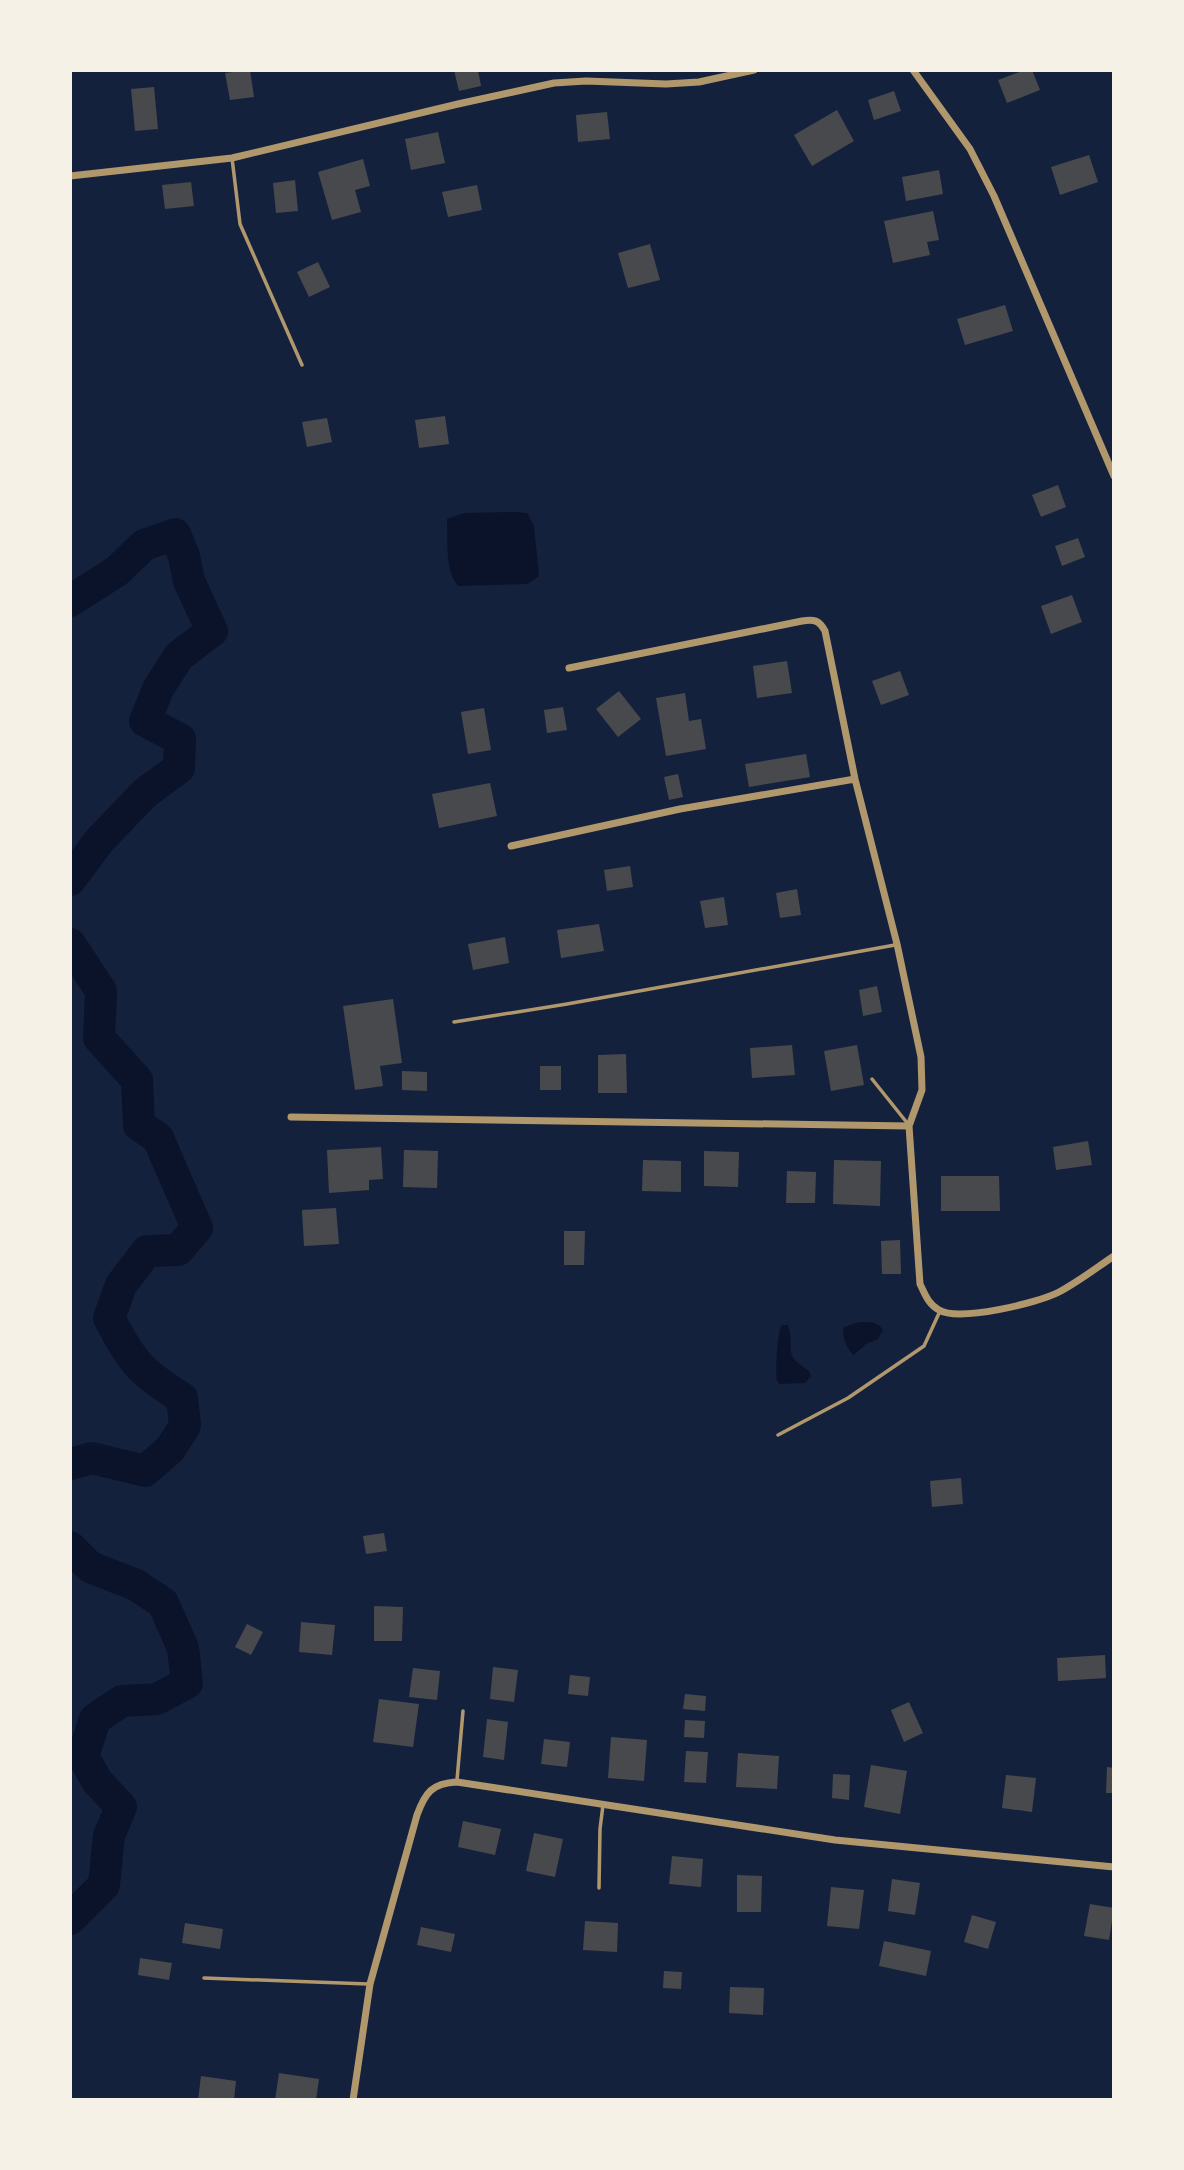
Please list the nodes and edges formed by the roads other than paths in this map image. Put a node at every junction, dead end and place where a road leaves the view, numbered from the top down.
1 (754, 70) edge
2 (913, 70) edge
3 (232, 158) junction
4 (70, 176) edge
5 (302, 365) dead end
6 (1114, 476) edge
7 (569, 668) dead end
8 (855, 779) junction
9 (511, 846) dead end
10 (897, 944) junction
11 (454, 1022) dead end
12 (872, 1079) dead end
13 (291, 1117) dead end
14 (909, 1126) junction
15 (1114, 1256) edge
16 (940, 1311) junction
17 (778, 1435) dead end
18 (463, 1711) dead end
19 (457, 1782) junction
20 (603, 1805) junction
21 (1114, 1867) edge
22 (599, 1888) dead end
23 (204, 1978) dead end
24 (370, 1984) junction
25 (353, 2100) edge

1 - 3 street
2 - 6 street
3 - 4 street
3 - 5 lane
7 - 8 street
8 - 9 street
8 - 10 street
10 - 11 lane
10 - 14 street
12 - 14 lane
13 - 14 street
14 - 16 street
15 - 16 street
16 - 17 lane
18 - 19 lane
19 - 20 street
19 - 24 street
20 - 21 street
20 - 22 lane
23 - 24 lane
24 - 25 street

